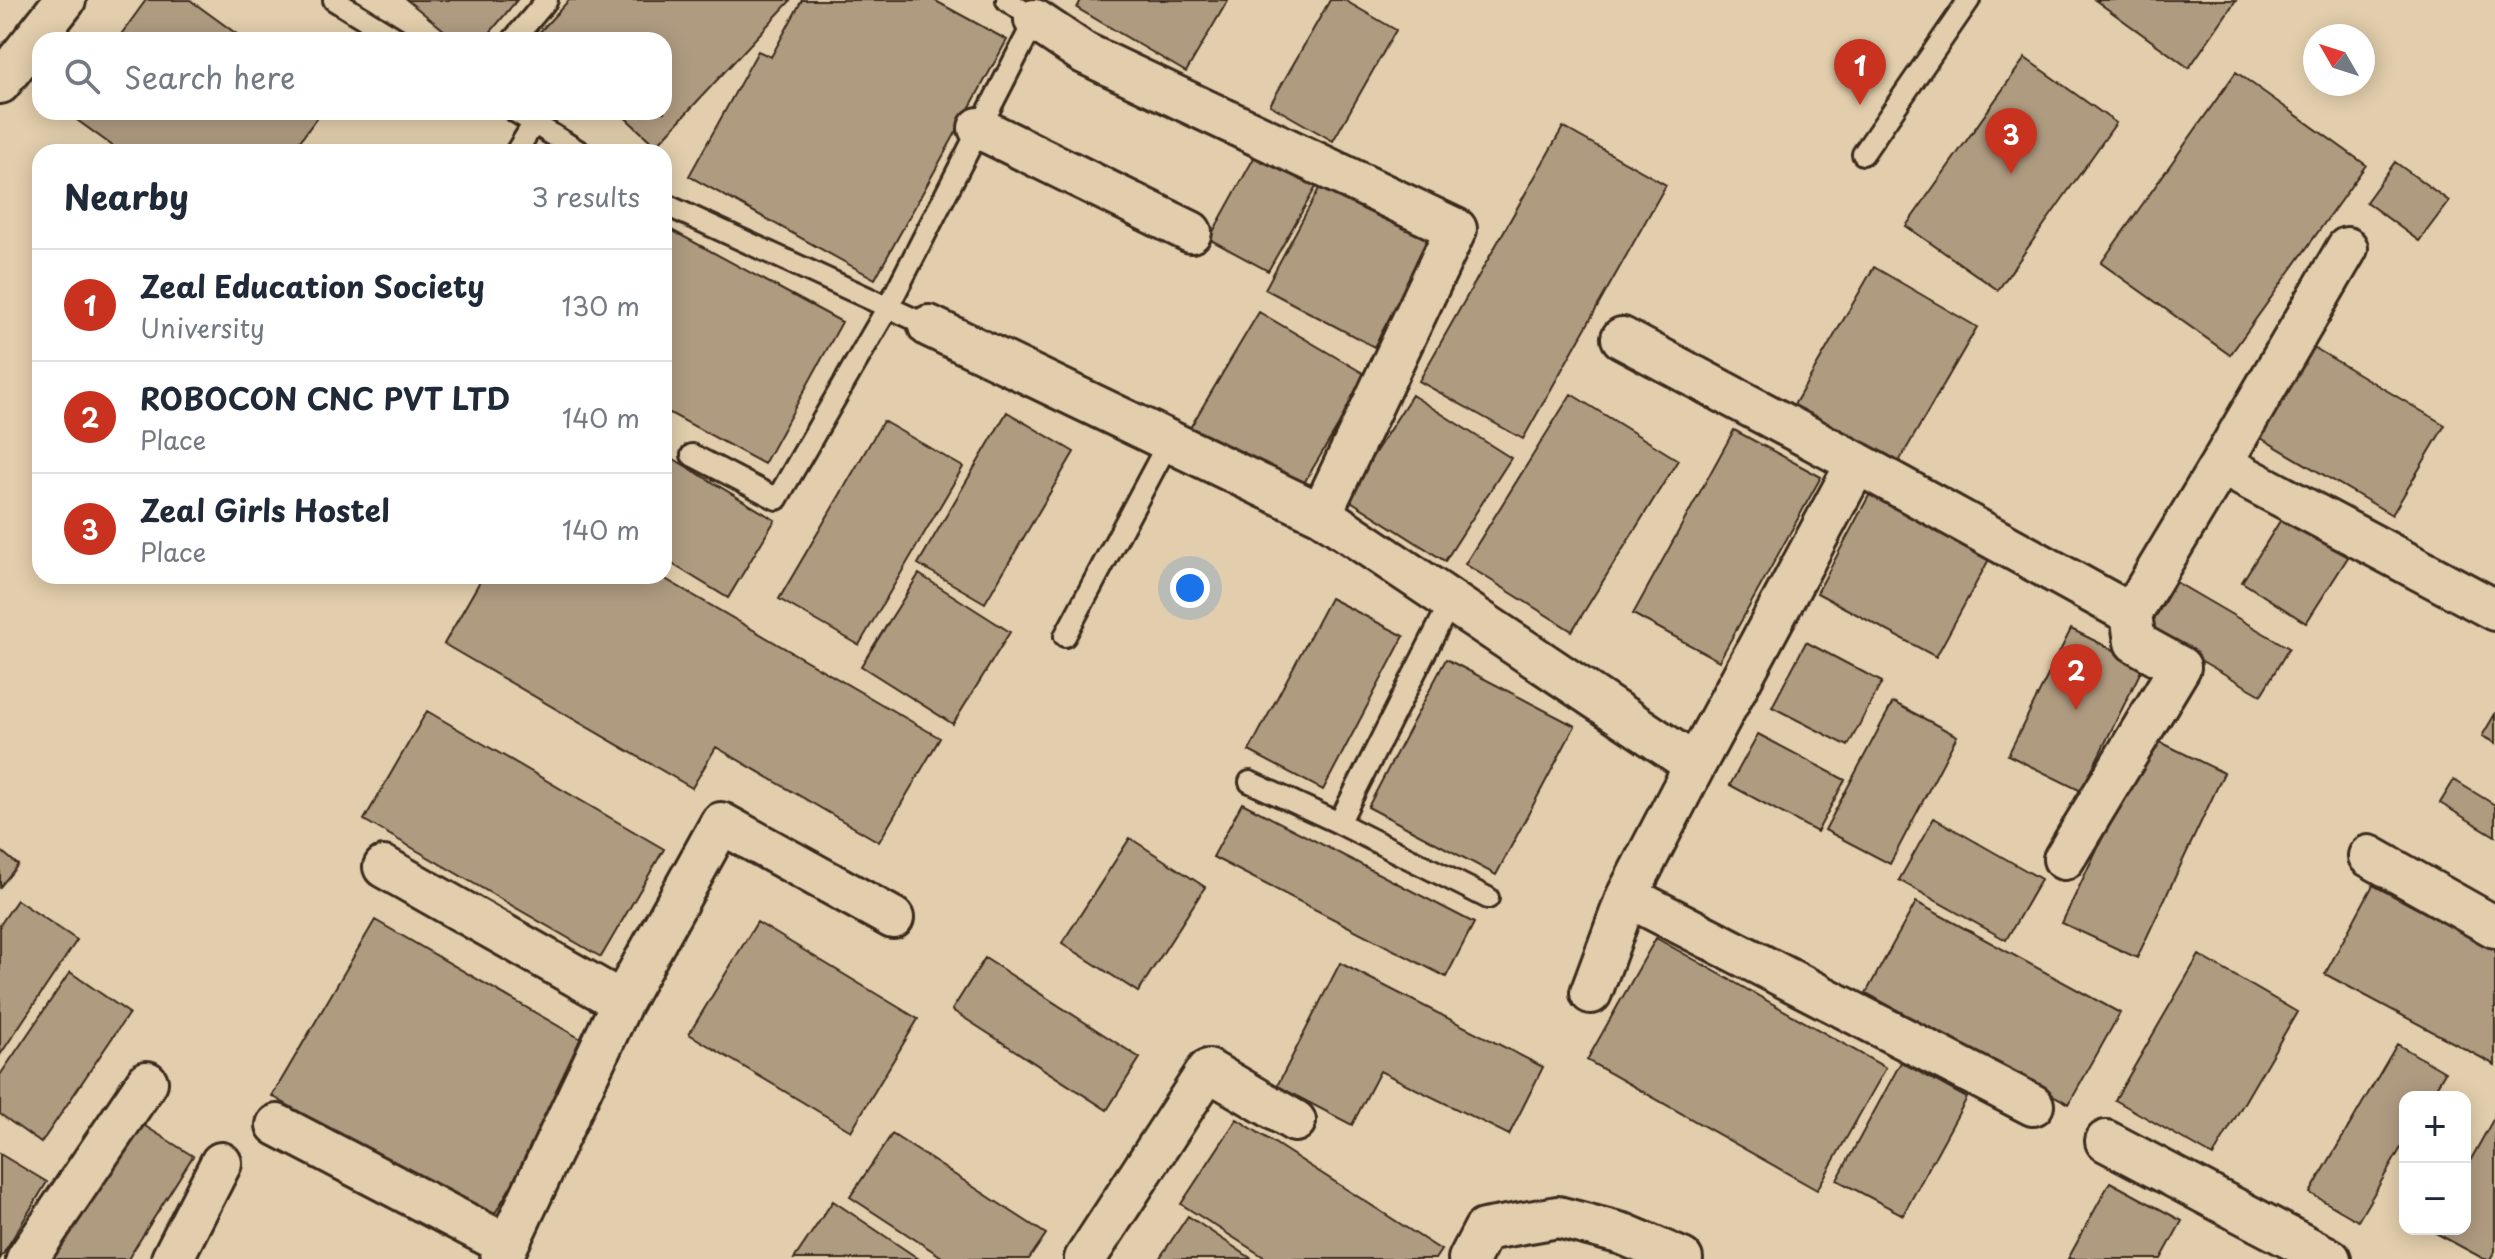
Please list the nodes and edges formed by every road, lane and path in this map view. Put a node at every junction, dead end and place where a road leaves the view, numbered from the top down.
1 (334, 0) edge
2 (547, 0) edge
3 (1969, 0) edge
4 (51, 5) edge
5 (1021, 10) edge
6 (33, 32) edge
7 (386, 32) edge
8 (520, 32) edge
9 (32, 34) edge
10 (0, 83) edge
11 (524, 120) edge
12 (528, 120) edge
13 (979, 128) junction
14 (518, 144) edge
15 (567, 144) edge
16 (1863, 154) dead end
17 (672, 208) edge
18 (1191, 232) dead end
19 (2347, 248) dead end
20 (888, 307) junction
21 (929, 326) joint
22 (1622, 338) dead end
23 (1169, 441) junction
24 (692, 455) dead end
25 (1857, 463) junction
26 (2221, 464) junction
27 (1321, 514) junction
28 (1451, 601) junction
29 (2495, 610) edge
30 (2131, 614) junction
31 (1065, 636) dead end
32 (1695, 765) junction
33 (1250, 782) dead end
34 (1339, 823) junction
35 (2369, 856) dead end
36 (2064, 859) dead end
37 (384, 867) dead end
38 (1627, 896) junction
39 (1488, 898) dead end
40 (893, 918) dead end
41 (2495, 927) edge
42 (1591, 993) dead end
43 (622, 1002) junction
44 (147, 1082) dead end
45 (2033, 1105) dead end
46 (1295, 1121) dead end
47 (277, 1125) dead end
48 (2106, 1141) dead end
49 (221, 1163) dead end
50 (504, 1252) edge
51 (27, 1259) edge
52 (172, 1259) edge
53 (1085, 1259) edge
54 (1469, 1259) edge
55 (1682, 1259) edge
56 (2330, 1259) edge

1 - 7 lane
2 - 8 lane
3 - 16 lane
4 - 6 street
5 - 13 lane
5 - 27 street
9 - 10 street
11 - 14 lane
12 - 15 lane
13 - 18 street
13 - 20 lane
17 - 20 lane
19 - 26 street
20 - 21 lane
20 - 24 lane
21 - 23 street
22 - 25 street
23 - 27 street
23 - 31 lane
25 - 30 street
25 - 32 street
26 - 29 street
26 - 30 street
27 - 28 street
28 - 32 street
28 - 34 lane
30 - 36 street
32 - 38 street
33 - 34 lane
34 - 39 lane
35 - 41 street
37 - 43 street
38 - 42 street
38 - 45 street
40 - 43 street
43 - 50 street
44 - 51 street
46 - 53 street
47 - 50 street
48 - 56 street
49 - 52 street
54 - 55 street

